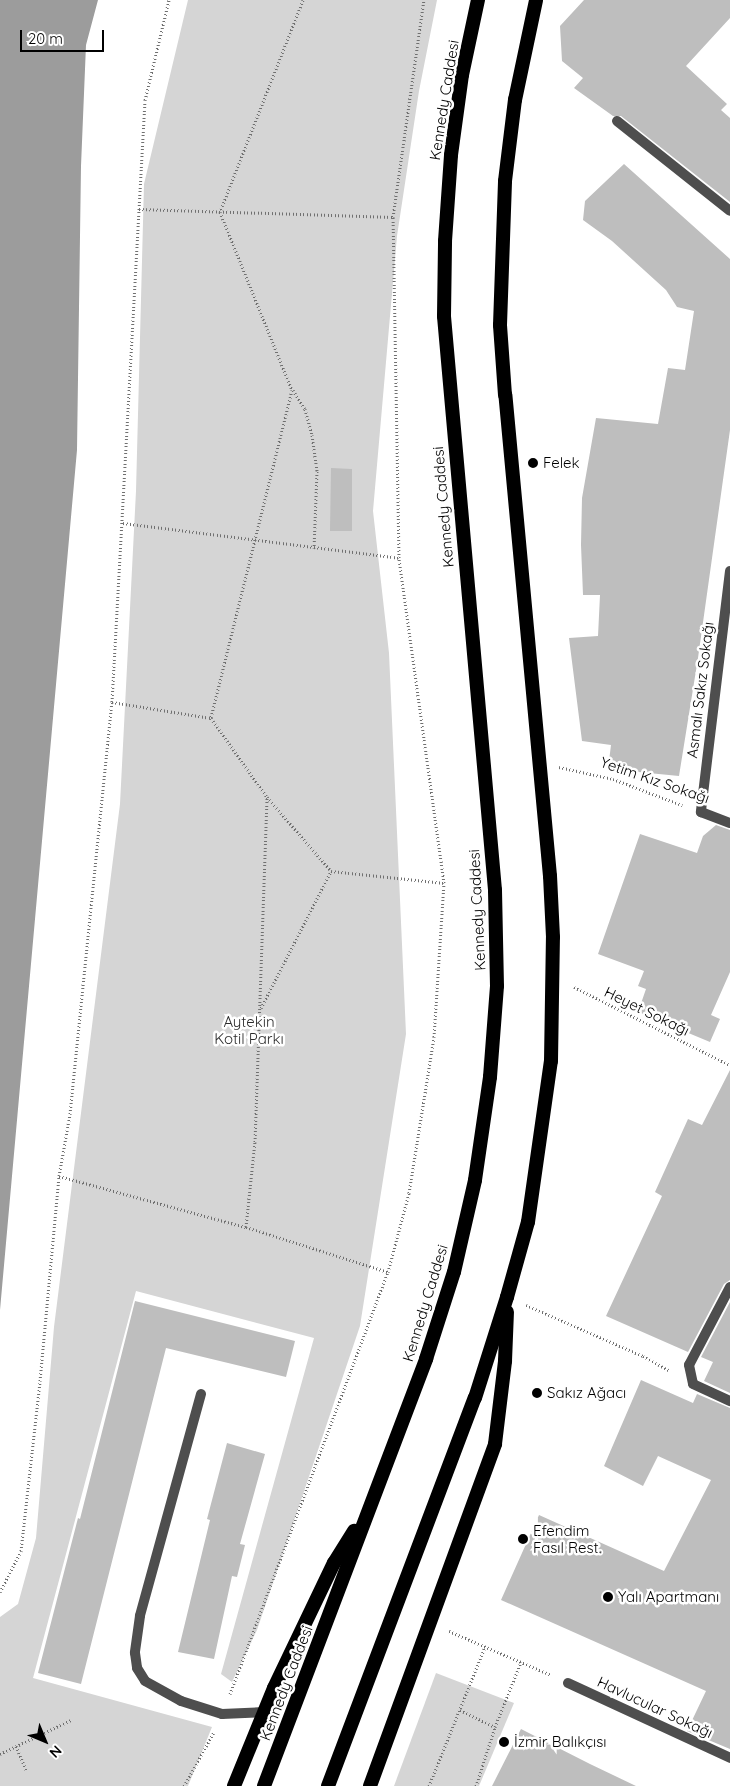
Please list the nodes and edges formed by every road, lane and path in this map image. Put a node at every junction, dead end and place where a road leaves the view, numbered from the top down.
1 (169, 0) edge
2 (303, 0) edge
3 (424, 0) edge
4 (478, 0) edge
5 (536, 0) edge
6 (617, 121) dead end
7 (138, 209) junction
8 (730, 211) edge
9 (220, 212) junction
10 (393, 216) junction
11 (292, 390) junction
12 (123, 522) junction
13 (255, 541) junction
14 (314, 548) junction
15 (399, 558) junction
16 (730, 570) edge
17 (112, 702) junction
18 (211, 718) junction
19 (540, 762) junction
20 (267, 796) junction
21 (701, 812) junction
22 (730, 822) edge
23 (331, 871) junction
24 (444, 883) junction
25 (553, 977) junction
26 (259, 1011) junction
27 (730, 1065) edge
28 (59, 1176) junction
29 (246, 1227) junction
30 (388, 1272) junction
31 (730, 1287) edge
32 (507, 1297) junction
33 (693, 1384) junction
34 (201, 1394) dead end
35 (730, 1401) edge
36 (370, 1504) junction
37 (0, 1592) edge
38 (430, 1623) junction
39 (485, 1646) junction
40 (521, 1662) junction
41 (568, 1683) joint
42 (460, 1710) junction
43 (264, 1712) junction
44 (222, 1714) junction
45 (71, 1720) dead end
46 (495, 1727) junction
47 (16, 1746) junction
48 (0, 1754) edge
49 (730, 1758) edge
50 (26, 1770) dead end
51 (184, 1786) edge
52 (234, 1786) edge
53 (264, 1786) edge
54 (328, 1786) edge
55 (370, 1786) edge
56 (429, 1786) edge
57 (476, 1786) edge

1 - 7 path
2 - 9 path
3 - 10 path
4 - 36 highway, Kennedy Caddesi
5 - 19 highway
6 - 8 street
7 - 9 path
7 - 12 path
9 - 10 path
9 - 11 path
10 - 15 path
11 - 13 path
11 - 14 path
12 - 13 path
12 - 17 path
13 - 14 path
13 - 18 path
14 - 15 path
15 - 24 path
16 - 21 street, Asmalı Sakız Sokağı
17 - 18 path
17 - 28 path
18 - 20 path
19 - 21 path, Yetim Kız Sokağı
19 - 25 highway
20 - 23 path
20 - 26 path
21 - 22 street, Yetim Kız Sokağı
23 - 24 path
23 - 26 path
24 - 30 path
25 - 27 path, Heyet Sokağı
25 - 32 highway
26 - 29 path
28 - 29 path
28 - 37 path
29 - 30 path
30 - 44 path
31 - 33 street
32 - 33 path
32 - 38 highway
32 - 54 highway
33 - 35 street
34 - 44 street
36 - 43 highway
36 - 53 highway, Kennedy Caddesi
38 - 39 path
38 - 55 highway
39 - 40 path
39 - 42 path
40 - 41 path
40 - 46 path
41 - 49 street, Havlucular Sokağı
42 - 46 path
42 - 56 path
43 - 44 street
43 - 52 highway
44 - 51 path
45 - 47 path
46 - 57 path
47 - 48 path
47 - 50 path

